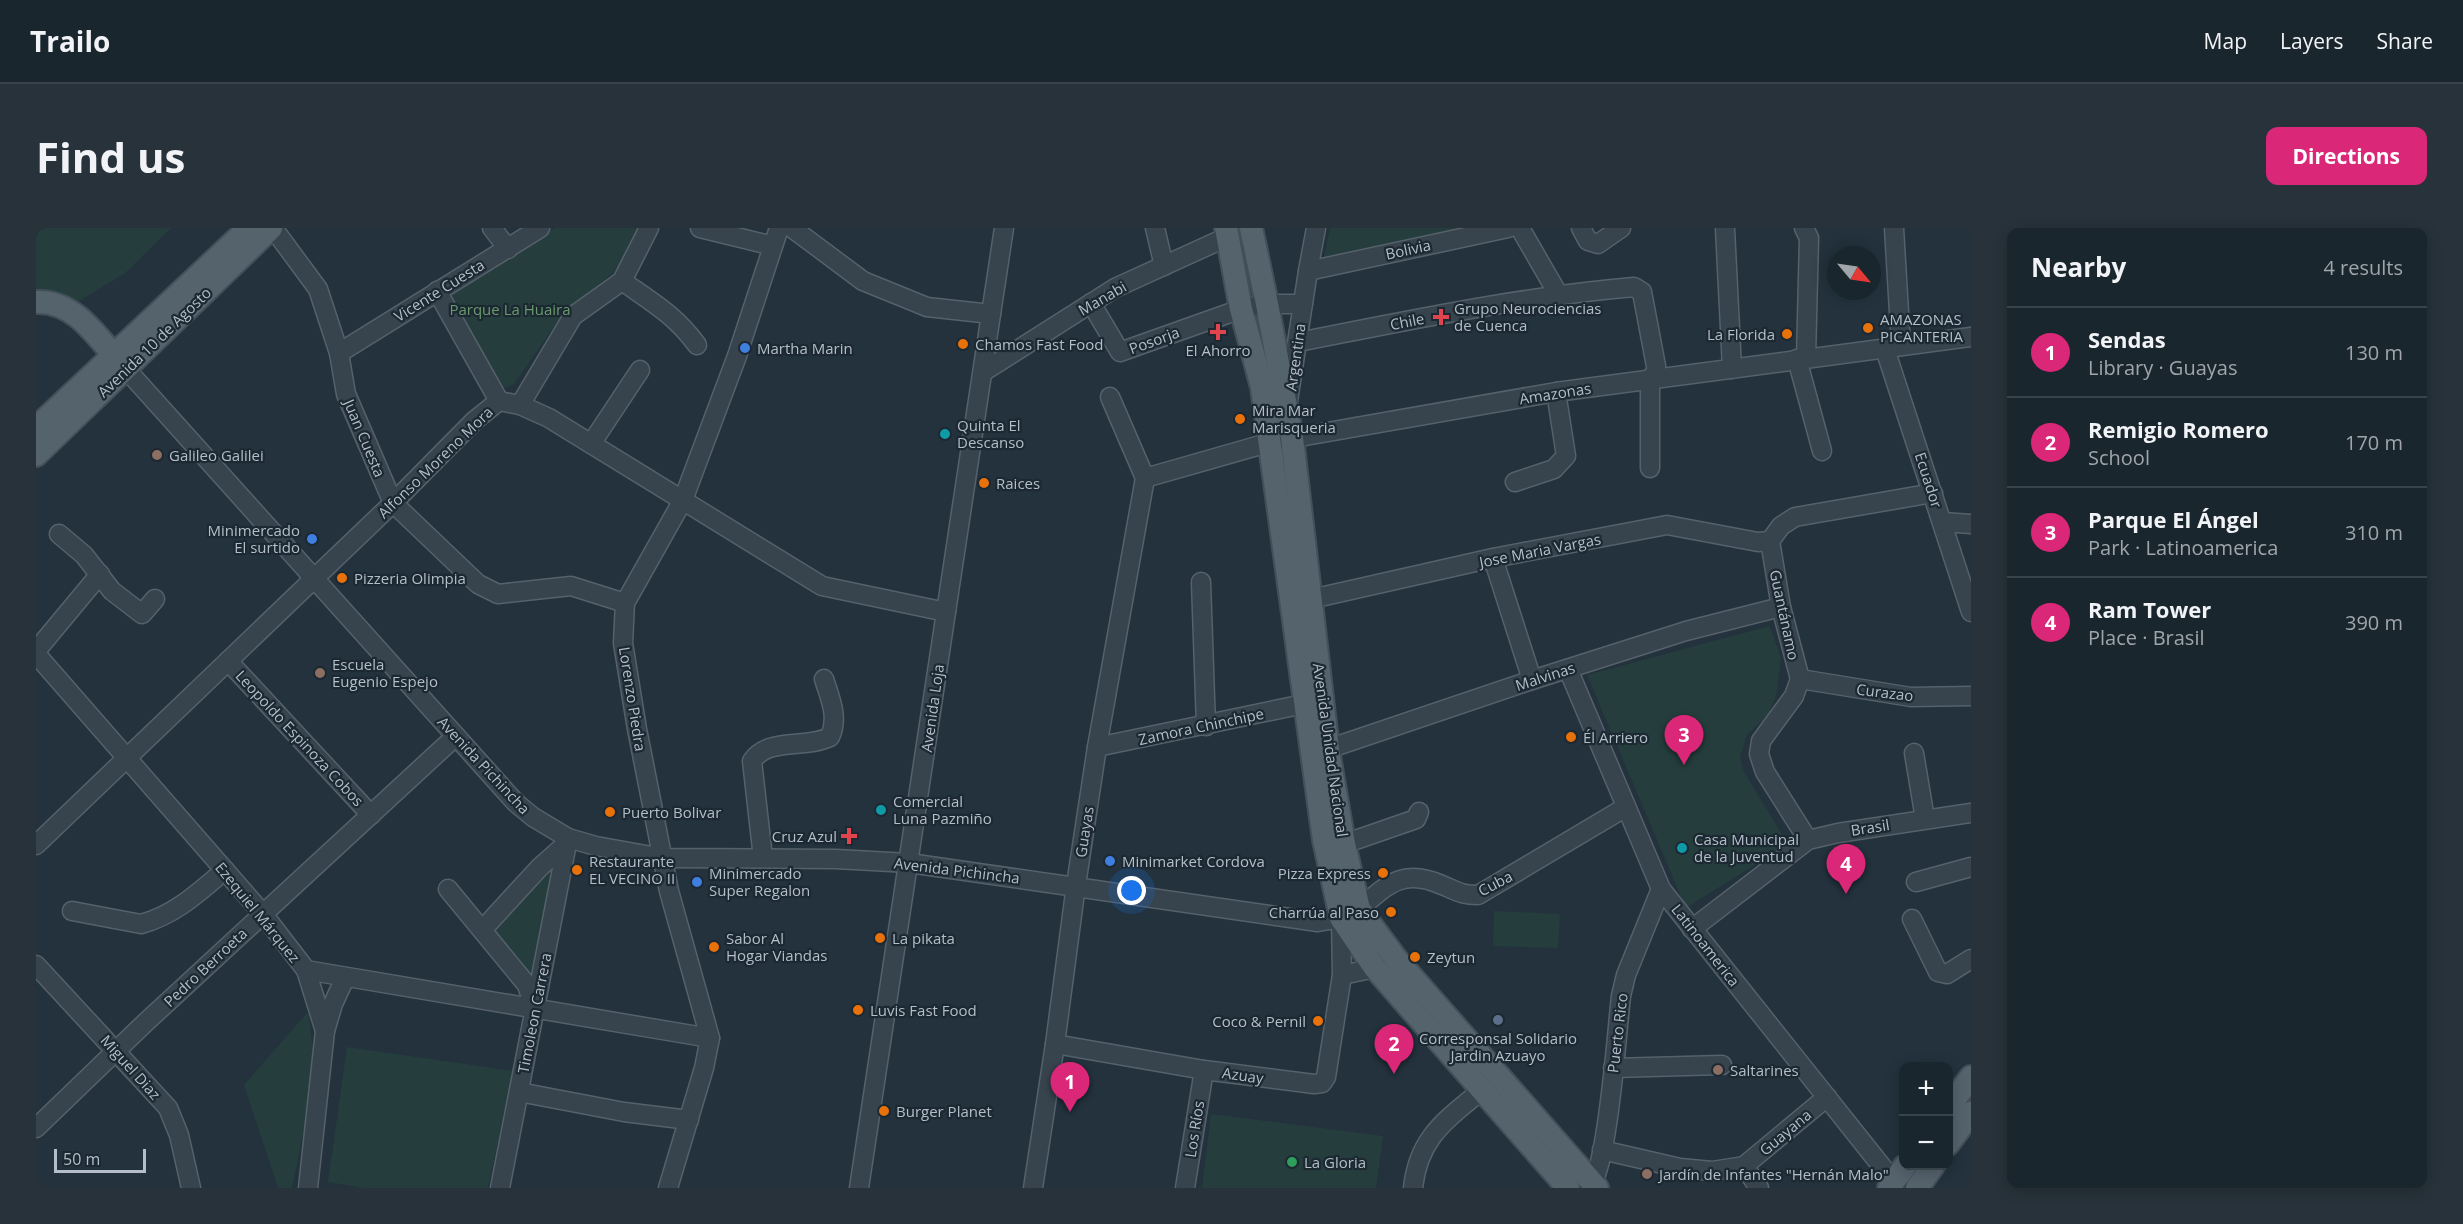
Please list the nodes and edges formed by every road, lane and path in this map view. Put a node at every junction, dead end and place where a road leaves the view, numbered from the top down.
1 (249, 228) edge
2 (272, 228) edge
3 (492, 228) edge
4 (540, 228) edge
5 (649, 228) edge
6 (700, 228) edge
7 (779, 228) edge
8 (792, 228) edge
9 (1004, 228) edge
10 (1155, 228) edge
11 (1251, 228) edge
12 (1316, 228) edge
13 (1508, 228) edge
14 (1520, 228) edge
15 (1581, 228) edge
16 (1621, 228) edge
17 (1725, 228) edge
18 (1803, 228) edge
19 (1894, 228) edge
20 (1227, 233) edge
21 (773, 246) junction
22 (507, 249) junction
23 (1164, 266) junction
24 (1308, 271) junction
25 (621, 281) junction
26 (437, 291) junction
27 (1558, 294) junction
28 (36, 302) edge
29 (1091, 303) junction
30 (1268, 304) junction
31 (1303, 304) junction
32 (1241, 309) junction
33 (992, 314) junction
34 (1971, 337) edge
35 (1298, 342) junction
36 (697, 345) dead end
37 (1893, 347) junction
38 (339, 353) junction
39 (1802, 359) junction
40 (119, 362) junction
41 (1732, 369) junction
42 (640, 370) dead end
43 (983, 372) junction
44 (1653, 378) junction
45 (1556, 392) junction
46 (1110, 397) dead end
47 (499, 401) junction
48 (520, 405) junction
49 (1287, 411) junction
50 (36, 428) edge
51 (1282, 440) junction
52 (591, 444) junction
53 (1822, 451) dead end
54 (36, 454) edge
55 (1650, 468) dead end
56 (1145, 478) junction
57 (1515, 482) dead end
58 (1933, 493) junction
59 (683, 500) junction
60 (393, 503) junction
61 (1943, 522) junction
62 (1971, 524) edge
63 (59, 534) dead end
64 (1770, 541) junction
65 (1493, 558) junction
66 (100, 574) junction
67 (313, 579) junction
68 (1201, 582) dead end
69 (155, 599) dead end
70 (1301, 602) junction
71 (625, 603) junction
72 (1781, 607) junction
73 (946, 612) junction
74 (1971, 612) edge
75 (36, 652) edge
76 (228, 661) junction
77 (1568, 669) junction
78 (824, 679) dead end
79 (1532, 680) junction
80 (1800, 680) junction
81 (1971, 696) edge
82 (1304, 704) junction
83 (1206, 726) junction
84 (456, 736) junction
85 (1097, 747) junction
86 (1320, 752) junction
87 (1914, 753) dead end
88 (127, 760) junction
89 (1626, 807) junction
90 (1419, 812) dead end
91 (1971, 813) edge
92 (371, 815) junction
93 (1925, 819) junction
94 (1808, 840) junction
95 (567, 841) junction
96 (1344, 844) junction
97 (36, 845) edge
98 (663, 858) junction
99 (763, 858) junction
100 (909, 863) junction
101 (1971, 867) edge
102 (225, 870) junction
103 (1916, 882) dead end
104 (1076, 885) junction
105 (448, 889) dead end
106 (1661, 889) junction
107 (72, 910) dead end
108 (1350, 913) junction
109 (263, 914) junction
110 (1912, 919) dead end
111 (483, 929) junction
112 (1692, 929) junction
113 (1971, 959) edge
114 (36, 965) edge
115 (1375, 968) junction
116 (306, 970) junction
117 (1342, 975) junction
118 (345, 978) junction
119 (535, 1009) junction
120 (325, 1031) junction
121 (710, 1038) junction
122 (1055, 1044) junction
123 (116, 1050) junction
124 (1722, 1065) dead end
125 (1613, 1068) junction
126 (1204, 1070) junction
127 (1971, 1077) edge
128 (1490, 1083) junction
129 (519, 1092) junction
130 (1827, 1097) junction
131 (1953, 1100) edge
132 (1971, 1113) edge
133 (689, 1120) junction
134 (36, 1128) edge
135 (1953, 1137) edge
136 (1602, 1150) junction
137 (1744, 1166) junction
138 (1930, 1170) edge
139 (1896, 1181) edge
140 (1593, 1187) edge
141 (191, 1188) edge
142 (308, 1188) edge
143 (500, 1188) edge
144 (668, 1188) edge
145 (859, 1188) edge
146 (1033, 1188) edge
147 (1185, 1188) edge
148 (1413, 1188) edge
149 (1568, 1188) edge
150 (1760, 1188) edge
151 (1917, 1188) edge

1 - 40 main road, Avenida 10 de Agosto
2 - 38 street, Juan Cuesta
2 - 40 main road, Avenida 10 de Agosto
3 - 22 street
4 - 22 street, Vicente Cuesta
5 - 25 street
6 - 21 street
7 - 21 street, Lorenzo Piedra
8 - 33 street
9 - 33 street, Avenida Loja
10 - 23 street
11 - 30 main road, Avenida Unidad Nacional
12 - 24 street, Argentina
13 - 24 street, Bolivia
14 - 27 street
15 - 16 street
17 - 41 street
18 - 39 street
19 - 37 street, Ecuador
20 - 23 street, Manabi
20 - 32 main road, Avenida Unidad Nacional
21 - 59 street, Lorenzo Piedra
22 - 26 street, Vicente Cuesta
23 - 29 street, Manabi
24 - 31 street, Argentina
25 - 36 street
25 - 48 street
26 - 38 street, Vicente Cuesta
26 - 47 street
27 - 35 street, Chile
27 - 44 street, Chile
28 - 40 main road
29 - 32 street, Posorja
29 - 43 street, Manabi
30 - 31 street, Argentina
30 - 32 street, Argentina
30 - 49 main road, Avenida Unidad Nacional
31 - 35 street, Argentina
32 - 51 main road, Avenida Unidad Nacional
33 - 43 street, Avenida Loja
34 - 37 street, Amazonas
35 - 49 street, Argentina
37 - 39 street, Amazonas
37 - 58 street, Ecuador
38 - 60 street, Juan Cuesta
39 - 41 street, Amazonas
39 - 53 street
40 - 50 main road, Avenida 10 de Agosto
40 - 54 main road, Avenida 10 de Agosto
40 - 67 street, Avenida Pichincha
41 - 44 street, Amazonas
42 - 52 street
43 - 73 street, Avenida Loja
44 - 45 street, Amazonas
44 - 55 street
45 - 51 street, Amazonas
45 - 57 street
46 - 56 street
47 - 48 street, Alfonso Moreno Mora
47 - 60 street, Alfonso Moreno Mora
48 - 52 street, Alfonso Moreno Mora
49 - 51 main road, Avenida Unidad Nacional
51 - 56 street, Amazonas
51 - 70 main road, Avenida Unidad Nacional
52 - 59 street, Alfonso Moreno Mora
56 - 85 street, Guayas
58 - 61 street, Ecuador
58 - 64 street
59 - 71 street, Lorenzo Piedra
59 - 73 street, Alfonso Moreno Mora
60 - 67 street, Alfonso Moreno Mora
60 - 71 street, Juan Cuesta
61 - 62 street
61 - 74 street, Ecuador
63 - 66 street
64 - 65 street, Jose Maria Vargas
64 - 72 street, Guantánamo
65 - 70 street, Jose Maria Vargas
65 - 79 street
66 - 69 street
66 - 75 street
67 - 76 street, Alfonso Moreno Mora
67 - 84 street, Avenida Pichincha
68 - 83 street
70 - 82 main road, Avenida Unidad Nacional
70 - 86 main road, Avenida Unidad Nacional
71 - 98 street, Lorenzo Piedra
72 - 77 street, Malvinas
72 - 80 street, Guantánamo
73 - 100 street, Avenida Loja
75 - 88 street, Ezequiel Márquez
76 - 88 street, Alfonso Moreno Mora
76 - 92 street, Leopoldo Espinoza Cobos
77 - 79 street, Malvinas
77 - 89 street, Latinoamerica
78 - 99 street
79 - 86 street, Malvinas
80 - 81 street, Curazao
80 - 94 street, Guantánamo
82 - 83 street, Zamora Chinchipe
82 - 86 main road, Avenida Unidad Nacional
83 - 85 street, Zamora Chinchipe
84 - 92 street, Pedro Berroeta
84 - 95 street, Avenida Pichincha
85 - 104 street, Guayas
86 - 96 main road, Avenida Unidad Nacional
86 - 108 main road, Avenida Unidad Nacional
87 - 93 street
88 - 97 street, Alfonso Moreno Mora
88 - 102 street, Ezequiel Márquez
89 - 106 street, Latinoamerica
89 - 108 street, Cuba
90 - 96 street
91 - 93 street, Brasil
92 - 109 street, Pedro Berroeta
93 - 94 street, Brasil
94 - 112 street, Brasil
95 - 98 street, Avenida Pichincha
95 - 111 street
95 - 119 street, Timoleon Carrera
96 - 108 main road, Avenida Unidad Nacional
98 - 99 street, Avenida Pichincha
98 - 121 street, Lorenzo Piedra
99 - 100 street, Avenida Pichincha
100 - 104 street, Avenida Pichincha
100 - 145 street, Avenida Loja
101 - 103 street
102 - 107 street
102 - 109 street, Ezequiel Márquez
104 - 108 street, Avenida Pichincha
104 - 122 street, Guayas
105 - 111 street
106 - 112 street, Latinoamerica
106 - 125 street, Puerto Rico
108 - 115 main road, Avenida Unidad Nacional
108 - 117 street, Azuay
108 - 128 main road, Avenida Unidad Nacional
109 - 116 street, Ezequiel Márquez
109 - 123 street, Pedro Berroeta
110 - 113 street
111 - 119 street
112 - 130 street, Latinoamerica
114 - 123 street, Miguel Diaz
115 - 117 street
115 - 128 main road, Avenida Unidad Nacional
116 - 118 street, Ezequiel Márquez
116 - 120 street
117 - 126 street, Azuay
118 - 119 street, Ezequiel Márquez
118 - 120 street
119 - 121 street, Ezequiel Márquez
119 - 129 street, Timoleon Carrera
120 - 142 street
121 - 133 street, Lorenzo Piedra
122 - 126 street, Azuay
122 - 146 street, Guayas
123 - 134 street, Pedro Berroeta
123 - 141 street, Miguel Diaz
124 - 125 street
125 - 136 street, Puerto Rico
126 - 147 street, Los Ríos
127 - 131 main road
128 - 140 main road, Avenida Unidad Nacional
128 - 148 street
128 - 149 main road, Avenida Unidad Nacional
129 - 133 street
129 - 143 street, Timoleon Carrera
130 - 137 street, Guayana
130 - 139 street, Latinoamerica
132 - 135 main road
133 - 144 street, Lorenzo Piedra
136 - 137 street
136 - 140 street, Puerto Rico
137 - 150 street
138 - 151 main road

